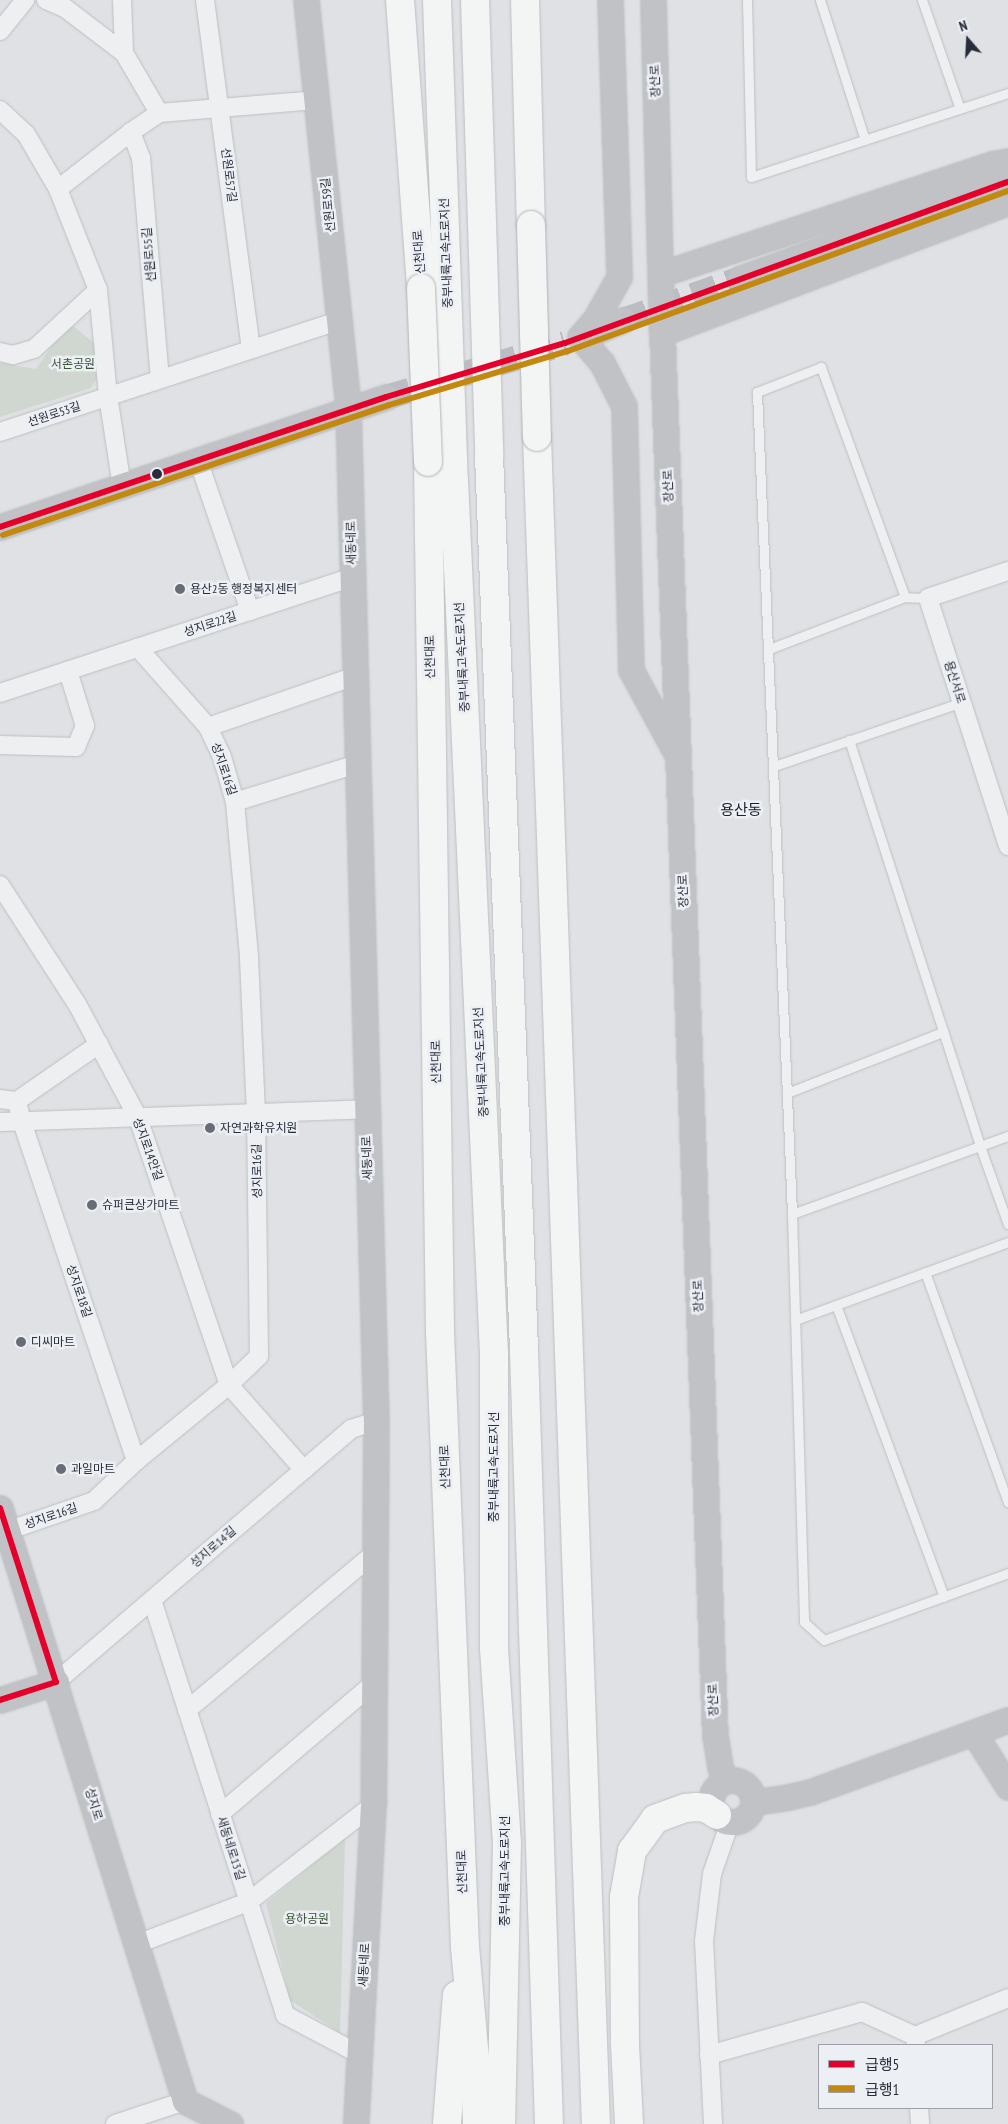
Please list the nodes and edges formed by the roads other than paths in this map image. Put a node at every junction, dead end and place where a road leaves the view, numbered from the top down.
1 (25, 0) edge
2 (46, 0) edge
3 (122, 0) edge
4 (205, 0) edge
5 (306, 0) edge
6 (400, 0) edge
7 (437, 0) edge
8 (475, 0) edge
9 (525, 0) edge
10 (610, 0) edge
11 (653, 0) edge
12 (747, 0) edge
13 (820, 0) edge
14 (922, 0) edge
15 (0, 31) edge
16 (124, 53) junction
17 (1008, 93) edge
18 (318, 100) junction
19 (220, 109) junction
20 (960, 109) junction
21 (0, 110) edge
22 (159, 113) junction
23 (130, 132) junction
24 (865, 140) junction
25 (1008, 161) edge
26 (1008, 182) edge
27 (58, 189) junction
28 (1008, 202) edge
29 (660, 274) junction
30 (741, 278) tunnel mouth
31 (98, 290) junction
32 (340, 320) junction
33 (623, 320) tunnel mouth
34 (662, 333) junction
35 (573, 340) junction
36 (251, 349) junction
37 (0, 352) edge
38 (160, 379) junction
39 (108, 396) junction
40 (386, 397) tunnel mouth
41 (348, 410) junction
42 (0, 432) edge
43 (198, 460) junction
44 (122, 486) junction
45 (0, 527) edge
46 (1008, 571) edge
47 (352, 577) junction
48 (905, 597) junction
49 (928, 598) junction
50 (250, 611) junction
51 (138, 648) junction
52 (769, 649) junction
53 (68, 671) junction
54 (355, 676) junction
55 (0, 693) edge
56 (962, 702) junction
57 (208, 727) junction
58 (849, 740) junction
59 (0, 745) edge
60 (679, 759) junction
61 (357, 764) junction
62 (774, 766) junction
63 (235, 802) junction
64 (1008, 846) edge
65 (0, 885) edge
66 (943, 1032) junction
67 (99, 1044) junction
68 (787, 1093) junction
69 (9, 1100) edge
70 (366, 1109) junction
71 (256, 1113) junction
72 (138, 1118) junction
73 (0, 1122) edge
74 (22, 1122) junction
75 (1008, 1136) edge
76 (980, 1146) junction
77 (792, 1214) junction
78 (1008, 1224) edge
79 (1008, 1242) edge
80 (925, 1272) junction
81 (836, 1305) junction
82 (795, 1320) junction
83 (229, 1385) junction
84 (376, 1421) junction
85 (136, 1462) junction
86 (304, 1470) junction
87 (1008, 1503) edge
88 (0, 1508) edge
89 (8, 1531) junction
90 (376, 1552) junction
91 (1008, 1573) edge
92 (944, 1597) junction
93 (152, 1600) junction
94 (56, 1682) junction
95 (374, 1684) junction
96 (0, 1700) edge
97 (187, 1710) junction
98 (1008, 1720) edge
99 (974, 1733) junction
100 (726, 1780) junction
101 (1008, 1786) edge
102 (754, 1802) junction
103 (373, 1805) junction
104 (220, 1814) junction
105 (723, 1819) junction
106 (248, 1902) junction
107 (137, 1944) junction
108 (465, 1946) junction
109 (1008, 1998) edge
110 (915, 2041) edge
111 (360, 2054) junction
112 (709, 2055) junction
113 (185, 2101) junction
114 (919, 2109) edge
115 (115, 2124) edge
116 (230, 2124) edge
117 (356, 2124) edge
118 (447, 2124) edge
119 (477, 2124) edge
120 (501, 2124) edge
121 (549, 2124) edge
122 (596, 2124) edge
123 (629, 2124) edge
124 (713, 2124) edge
125 (920, 2124) edge

1 - 15 street
2 - 16 street
3 - 16 street
4 - 19 street, 선원로57길
5 - 18 street, 선원로59길
6 - 108 highway, 신천대로, bridge
7 - 120 highway, 중부내륙고속도로지선
8 - 121 highway
9 - 122 highway, bridge
10 - 35 street
11 - 29 street, 장산로
12 - 24 lane
13 - 24 lane
14 - 20 lane
16 - 22 street
17 - 20 lane
18 - 19 street
18 - 32 street, 선원로59길
19 - 22 street
19 - 36 street, 선원로57길
20 - 24 lane
21 - 27 street
22 - 23 street
23 - 27 street
23 - 38 street, 선원로55길
25 - 29 street
26 - 30 street
27 - 31 street
28 - 34 street
29 - 34 street, 장산로
31 - 37 street
31 - 39 street
32 - 36 street, 선원로53길
32 - 41 street, 선원로59길
33 - 35 street
34 - 60 street, 장산로
35 - 60 street
36 - 38 street, 선원로53길
38 - 39 street, 선원로53길
39 - 42 street, 선원로53길
39 - 44 street
40 - 41 street
41 - 43 street
41 - 47 street, 새동네로
43 - 44 street
43 - 50 street
44 - 45 street
46 - 49 street
47 - 50 street, 성지로22길
47 - 54 street, 새동네로
48 - 49 lane
48 - 52 lane
48 - 52 lane
49 - 56 street, 용산서로
50 - 51 street, 성지로22길
51 - 53 street, 성지로22길
51 - 57 street, 성지로16길
52 - 62 lane
53 - 55 street, 성지로22길
53 - 59 street
54 - 57 street
54 - 61 street, 새동네로
56 - 58 lane
56 - 64 street, 용산서로
57 - 63 street, 성지로16길
58 - 62 lane
58 - 66 lane
60 - 100 street, 장산로
61 - 63 street
61 - 70 street, 새동네로
62 - 68 lane
63 - 71 street, 성지로16길
65 - 67 street, 성지로14안길
66 - 68 lane
66 - 76 lane
67 - 69 street, 성지로18길
67 - 72 street, 성지로14안길
68 - 77 lane
69 - 74 street, 성지로18길
70 - 71 street
70 - 84 street, 새동네로
71 - 72 street
71 - 83 street, 성지로16길
72 - 74 street
72 - 83 street, 성지로14안길
73 - 74 street
74 - 85 street, 성지로18길
75 - 76 lane
76 - 77 lane
76 - 78 lane
77 - 82 lane
79 - 80 lane
80 - 81 lane
80 - 87 lane
81 - 82 lane
81 - 92 lane
82 - 92 lane
83 - 85 street, 성지로16길
83 - 86 street, 성지로14안길
84 - 86 street, 성지로14길
84 - 90 street, 새동네로
85 - 89 street, 성지로16길
86 - 93 street, 성지로14길
88 - 89 street, 성지로
89 - 94 street, 성지로
90 - 95 street, 새동네로
90 - 97 street
91 - 92 lane
93 - 94 street, 성지로14길
93 - 97 street, 새동네로13길
94 - 96 street
94 - 107 street, 성지로
95 - 103 street, 새동네로
95 - 104 street
97 - 104 street, 새동네로13길
98 - 99 street
99 - 101 street
99 - 102 street
100 - 102 street
100 - 105 street
102 - 105 street
103 - 106 street
103 - 111 street, 새동네로
104 - 106 street, 새동네로13길
105 - 112 street
105 - 123 highway
106 - 107 street
106 - 111 street, 새동네로13길
107 - 113 street, 성지로
108 - 118 highway
108 - 119 highway, 신천대로
109 - 110 street
110 - 112 street
111 - 117 street, 새동네로
112 - 124 street
113 - 115 street
113 - 116 street
114 - 125 street

